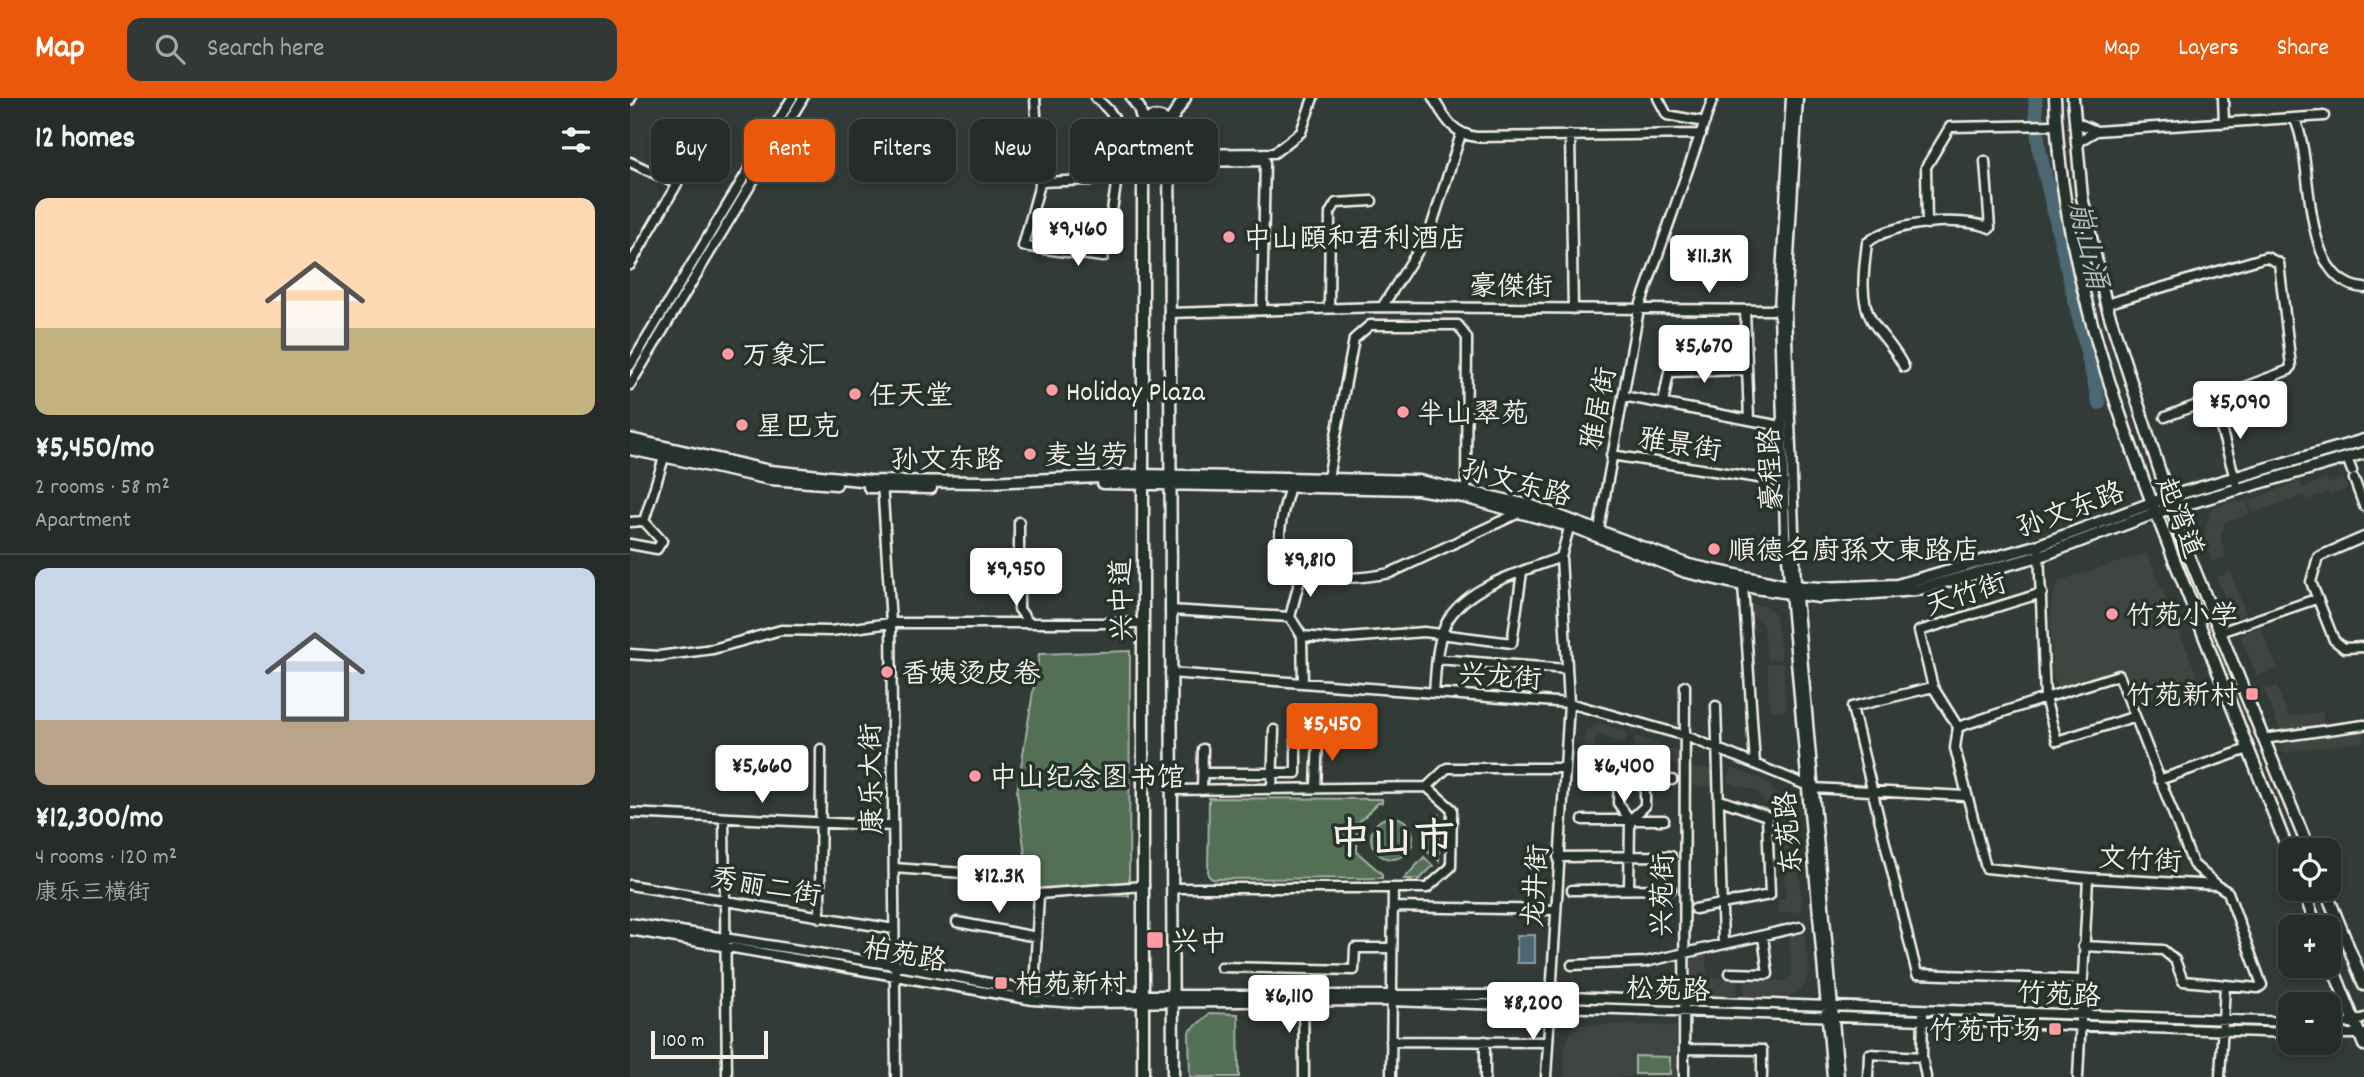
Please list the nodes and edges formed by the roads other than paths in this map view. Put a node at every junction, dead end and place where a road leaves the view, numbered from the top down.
1 (792, 98) edge
2 (803, 98) edge
3 (1035, 98) edge
4 (1096, 98) edge
5 (1132, 98) edge
6 (1185, 98) edge
7 (1313, 98) edge
8 (1433, 98) edge
9 (1658, 98) edge
10 (1713, 98) edge
11 (1791, 98) edge
12 (1798, 98) edge
13 (2055, 98) edge
14 (2073, 98) edge
15 (2223, 98) edge
16 (2325, 116) dead end
17 (2294, 118) junction
18 (1036, 119) edge
19 (1142, 119) edge
20 (1172, 119) edge
21 (1705, 122) junction
22 (2075, 122) junction
23 (2224, 123) junction
24 (2051, 125) junction
25 (2096, 131) junction
26 (1461, 134) junction
27 (1700, 134) junction
28 (1570, 135) junction
29 (2076, 143) junction
30 (1218, 156) edge
31 (1218, 160) edge
32 (1985, 161) dead end
33 (630, 162) edge
34 (1040, 182) edge
35 (1142, 182) edge
36 (1170, 182) edge
37 (1372, 201) dead end
38 (1927, 224) junction
39 (631, 260) edge
40 (2364, 288) edge
41 (2106, 304) junction
42 (1382, 307) junction
43 (1329, 308) junction
44 (1573, 309) junction
45 (1639, 309) junction
46 (1262, 310) junction
47 (1745, 310) junction
48 (1779, 310) junction
49 (1170, 313) junction
50 (630, 366) edge
51 (1904, 367) dead end
52 (1747, 370) junction
53 (630, 385) edge
54 (1623, 396) junction
55 (2213, 400) junction
56 (1663, 403) junction
57 (2165, 417) dead end
58 (1749, 420) junction
59 (2144, 420) junction
60 (1781, 426) junction
61 (2124, 426) junction
62 (630, 439) edge
63 (2364, 440) edge
64 (630, 449) edge
65 (2364, 453) edge
66 (1611, 455) junction
67 (664, 458) junction
68 (2347, 458) junction
69 (2235, 477) junction
70 (1328, 478) junction
71 (1141, 480) junction
72 (1171, 480) junction
73 (1784, 482) junction
74 (882, 484) junction
75 (1290, 486) junction
76 (1466, 489) junction
77 (2238, 489) junction
78 (2168, 497) junction
79 (1532, 506) junction
80 (2364, 506) edge
81 (2153, 507) junction
82 (2172, 508) junction
83 (1521, 512) junction
84 (644, 521) junction
85 (630, 522) edge
86 (1019, 522) dead end
87 (1571, 522) junction
88 (1599, 529) junction
89 (2364, 537) edge
90 (630, 544) edge
91 (2039, 550) junction
92 (1562, 556) junction
93 (1522, 572) junction
94 (1301, 575) junction
95 (1743, 585) junction
96 (2201, 586) junction
97 (1792, 590) junction
98 (2187, 592) junction
99 (2042, 593) junction
100 (2316, 599) junction
101 (1170, 610) junction
102 (1290, 617) junction
103 (891, 623) junction
104 (1029, 623) junction
105 (1142, 623) junction
106 (2220, 632) junction
107 (1443, 634) junction
108 (1302, 636) junction
109 (2364, 647) edge
110 (630, 654) edge
111 (1437, 659) junction
112 (1567, 669) junction
113 (1170, 673) junction
114 (1303, 683) junction
115 (1685, 686) dead end
116 (1933, 687) junction
117 (1434, 692) junction
118 (2045, 698) junction
119 (1569, 703) junction
120 (1716, 706) dead end
121 (2133, 717) junction
122 (2364, 725) edge
123 (1958, 727) junction
124 (1296, 729) dead end
125 (1274, 730) dead end
126 (1686, 736) junction
127 (1318, 737) dead end
128 (2263, 739) junction
129 (1203, 749) dead end
130 (2248, 749) junction
131 (821, 750) dead end
132 (1718, 750) junction
133 (1755, 764) junction
134 (1564, 768) junction
135 (1203, 773) junction
136 (1272, 773) junction
137 (1584, 778) dead end
138 (1619, 779) junction
139 (1672, 779) dead end
140 (1645, 780) junction
141 (2159, 780) junction
142 (1810, 786) junction
143 (1427, 787) junction
144 (1317, 788) junction
145 (1272, 789) junction
146 (1171, 790) junction
147 (1202, 790) junction
148 (1873, 791) junction
149 (1965, 796) junction
150 (1720, 800) junction
151 (630, 813) edge
152 (724, 818) junction
153 (1583, 820) dead end
154 (1630, 820) junction
155 (1664, 820) dead end
156 (820, 822) junction
157 (893, 826) junction
158 (2283, 838) edge
159 (2304, 838) edge
160 (1671, 856) dead end
161 (1558, 857) junction
162 (1630, 857) junction
163 (894, 868) junction
164 (2088, 878) junction
165 (630, 885) edge
166 (2217, 885) junction
167 (1144, 886) junction
168 (1172, 888) junction
169 (1393, 889) junction
170 (1629, 889) junction
171 (1671, 889) dead end
172 (1572, 890) dead end
173 (1039, 894) junction
174 (2330, 901) edge
175 (727, 902) junction
176 (1723, 904) junction
177 (1393, 907) junction
178 (1695, 909) dead end
179 (1555, 910) junction
180 (820, 918) junction
181 (957, 922) dead end
182 (630, 923) edge
183 (1800, 927) dead end
184 (894, 929) junction
185 (630, 930) edge
186 (1763, 936) junction
187 (1037, 937) junction
188 (728, 941) junction
189 (1723, 944) junction
190 (2083, 946) junction
191 (1392, 948) junction
192 (1684, 952) junction
193 (1572, 964) dead end
194 (1221, 967) dead end
195 (894, 969) junction
196 (1730, 973) dead end
197 (2339, 978) edge
198 (2081, 980) junction
199 (2225, 985) junction
200 (2364, 985) edge
201 (1034, 991) junction
202 (1549, 996) junction
203 (1303, 997) junction
204 (1391, 998) junction
205 (1144, 1000) junction
206 (1173, 1000) junction
207 (1683, 1002) junction
208 (1548, 1007) junction
209 (1828, 1011) junction
210 (1684, 1012) junction
211 (1923, 1014) junction
212 (2079, 1021) junction
213 (2359, 1021) edge
214 (2341, 1022) edge
215 (2278, 1023) edge
216 (2222, 1026) junction
217 (2278, 1032) edge
218 (2341, 1035) edge
219 (2363, 1038) edge
220 (1391, 1041) junction
221 (1485, 1041) junction
222 (1547, 1042) junction
223 (1684, 1049) junction
224 (1922, 1057) junction
225 (727, 1077) edge
226 (896, 1077) edge
227 (1143, 1077) edge
228 (1173, 1077) edge
229 (1304, 1077) edge
230 (1391, 1077) edge
231 (1485, 1077) edge
232 (1546, 1077) edge
233 (1684, 1077) edge
234 (1762, 1077) edge
235 (1832, 1077) edge
236 (1839, 1077) edge
237 (1868, 1077) edge
238 (1926, 1077) edge
239 (2078, 1077) edge
240 (2220, 1077) edge

1 - 50 street
2 - 53 street
3 - 18 street
4 - 34 street
5 - 19 main road
6 - 20 main road
7 - 30 street
8 - 26 street
9 - 21 street
10 - 21 street, 雅居街
11 - 48 street, 豪程路
12 - 97 street, 豪程路
13 - 24 main road, 起湾道
14 - 22 main road, 起湾道
15 - 23 street
16 - 17 street
17 - 23 street
17 - 40 street
21 - 27 street, 雅居街
22 - 25 street
22 - 29 main road, 起湾道
23 - 25 street
24 - 38 street
24 - 61 main road, 起湾道
25 - 29 street
26 - 28 street
26 - 42 street
27 - 28 street
27 - 45 street, 雅居街
28 - 44 street
29 - 41 main road, 起湾道
31 - 46 street
32 - 38 street
33 - 39 street
35 - 71 main road, 兴中道
36 - 49 main road, 兴中道
37 - 43 street
38 - 51 street
41 - 55 street
41 - 59 main road, 起湾道
42 - 43 street, 豪傑街
42 - 44 street, 豪傑街
43 - 46 street, 豪傑街
44 - 45 street, 豪傑街
45 - 47 street, 豪傑街
45 - 54 street, 雅居街
46 - 49 street, 豪傑街
47 - 48 street, 豪傑街
47 - 52 street
48 - 60 street, 豪程路
49 - 72 main road, 兴中道
52 - 56 street
52 - 58 street
54 - 56 street, 雅景街
54 - 66 street, 雅居街
55 - 57 street
55 - 69 street
56 - 58 street, 雅景街
58 - 60 street, 雅景街
59 - 61 main road
59 - 78 main road, 起湾道
60 - 73 street, 豪程路
61 - 81 main road, 起湾道
62 - 74 main road, 孙文东路
63 - 69 main road, 孙文东路
64 - 67 main road, 孙文东路
65 - 68 main road, 孙文东路
66 - 73 street, 雅景街
66 - 88 street, 雅居街
67 - 74 main road, 孙文东路
67 - 84 street
68 - 77 main road, 孙文东路
68 - 80 street
69 - 77 street
69 - 78 main road, 孙文东路
70 - 72 main road, 孙文东路
70 - 76 main road, 孙文东路
70 - 76 street
71 - 72 main road, 孙文东路
71 - 74 main road, 孙文东路
71 - 105 main road, 兴中道
72 - 75 main road, 孙文东路
72 - 101 main road, 兴中道
73 - 97 street, 豪程路
74 - 103 street, 康乐大街
75 - 83 main road, 孙文东路
75 - 94 street
76 - 79 main road, 孙文东路
77 - 82 main road, 孙文东路
78 - 81 main road, 孙文东路
78 - 82 main road, 起湾道
79 - 83 street
79 - 87 main road, 孙文东路
81 - 82 main road, 孙文东路
81 - 91 main road, 孙文东路
81 - 98 main road, 起湾道
82 - 96 main road, 起湾道
83 - 87 main road, 孙文东路
83 - 94 street
84 - 85 street
84 - 90 street
86 - 104 street
87 - 88 main road, 孙文东路
87 - 92 street, 龙井街
87 - 95 main road, 孙文东路
88 - 97 main road, 孙文东路
89 - 100 street
91 - 97 main road, 孙文东路
91 - 99 street
92 - 93 street
92 - 112 street, 龙井街
93 - 107 street
93 - 107 street
94 - 102 street
95 - 97 main road, 孙文东路
95 - 133 street
96 - 98 main road
96 - 106 main road, 起湾道
97 - 142 street, 东苑路
98 - 130 main road, 起湾道
99 - 116 street, 天竹街
99 - 118 street
100 - 106 street
100 - 109 street
101 - 102 street
101 - 113 main road, 兴中道
102 - 108 street
103 - 104 street
103 - 110 street
103 - 157 street, 康乐大街
104 - 105 street
105 - 167 main road, 兴中道
106 - 128 main road, 起湾道
107 - 108 street
107 - 111 street
108 - 114 street
111 - 112 street
111 - 117 street
112 - 119 street, 龙井街
113 - 114 street, 兴龙街
113 - 146 main road, 兴中道
114 - 117 street, 兴龙街
115 - 126 street, 兴苑街
116 - 123 street
116 - 148 street
117 - 119 street, 兴龙街
118 - 121 street, 文竹街
118 - 121 street
118 - 123 street, 文竹街
119 - 126 street, 兴龙街
119 - 134 street, 龙井街
120 - 132 street
121 - 141 street, 文竹街
122 - 128 street
123 - 149 street, 文竹街
124 - 136 street
125 - 136 street
126 - 132 street, 兴龙街
126 - 192 street, 兴苑街
127 - 144 street
128 - 159 main road, 起湾道
129 - 135 street
130 - 141 street
130 - 158 main road, 起湾道
131 - 156 street
132 - 133 street, 兴龙街
132 - 150 street
133 - 142 street, 兴龙街
134 - 143 street
134 - 161 street, 龙井街
135 - 136 street
135 - 147 street
136 - 145 street
137 - 138 street
138 - 140 street
138 - 154 street
139 - 140 street
140 - 154 street
141 - 166 street, 文竹街
142 - 148 street
142 - 209 street, 东苑路
143 - 144 street
143 - 169 street
144 - 145 street
145 - 147 street
146 - 147 street
146 - 168 main road, 兴中道
148 - 149 street
148 - 198 street
149 - 164 street, 文竹街
150 - 176 street
150 - 176 street
151 - 152 street
152 - 156 street
152 - 175 street
153 - 154 street
154 - 155 street
154 - 162 street
156 - 157 street
156 - 180 street
157 - 163 street, 康乐大街
160 - 162 street
161 - 162 street
161 - 179 street, 龙井街
162 - 170 street
163 - 173 street
163 - 184 street, 康乐大街
164 - 166 street, 文竹街
164 - 190 street
165 - 175 street, 秀丽二街
166 - 199 street
167 - 173 street
167 - 205 main road, 兴中道
168 - 169 street
168 - 206 main road, 兴中道
169 - 177 street
170 - 171 street
170 - 172 street
173 - 187 street
174 - 200 main road
175 - 180 street, 秀丽二街
175 - 188 street
176 - 178 street
176 - 189 street
177 - 179 street
177 - 191 street
179 - 202 street, 龙井街
180 - 184 street, 秀丽二街
181 - 187 street
182 - 188 street, 柏苑路
183 - 186 street
184 - 195 street, 康乐大街
185 - 188 street, 柏苑路
186 - 189 street
186 - 196 street
187 - 201 street
188 - 195 street, 柏苑路
188 - 225 street
189 - 192 street
190 - 198 street
190 - 199 street
191 - 194 street
191 - 204 street
192 - 193 street
192 - 207 street, 兴苑街
195 - 201 street, 柏苑路
195 - 205 street, 柏苑路
195 - 226 street, 康乐大街
197 - 213 main road
198 - 212 street
199 - 216 street
201 - 205 street, 柏苑路
202 - 204 street, 松苑路
202 - 207 street, 松苑路
202 - 208 street, 龙井街
203 - 204 street, 松苑路
203 - 206 street, 松苑路
203 - 229 street
204 - 208 street, 松苑路
204 - 220 street
205 - 206 street, 柏苑路
205 - 227 main road, 兴中道
206 - 228 main road, 兴中道
207 - 209 street, 松苑路
207 - 210 street, 兴苑街
208 - 210 street, 松苑路
208 - 222 street, 龙井街
209 - 210 street, 松苑路
209 - 211 street, 竹苑路
209 - 235 street, 东苑路
209 - 236 street, 东苑路
210 - 223 street, 兴苑街
211 - 212 street, 竹苑路
211 - 224 street
212 - 216 street, 竹苑路
212 - 239 street
213 - 214 street
213 - 219 main road
215 - 216 street, 竹苑路
216 - 217 street, 竹苑路
216 - 240 street
218 - 219 street
220 - 221 street
220 - 230 street
221 - 222 street
221 - 231 street
222 - 232 street, 龙井街
223 - 233 street, 兴苑街
223 - 234 street
224 - 237 street
224 - 238 street

